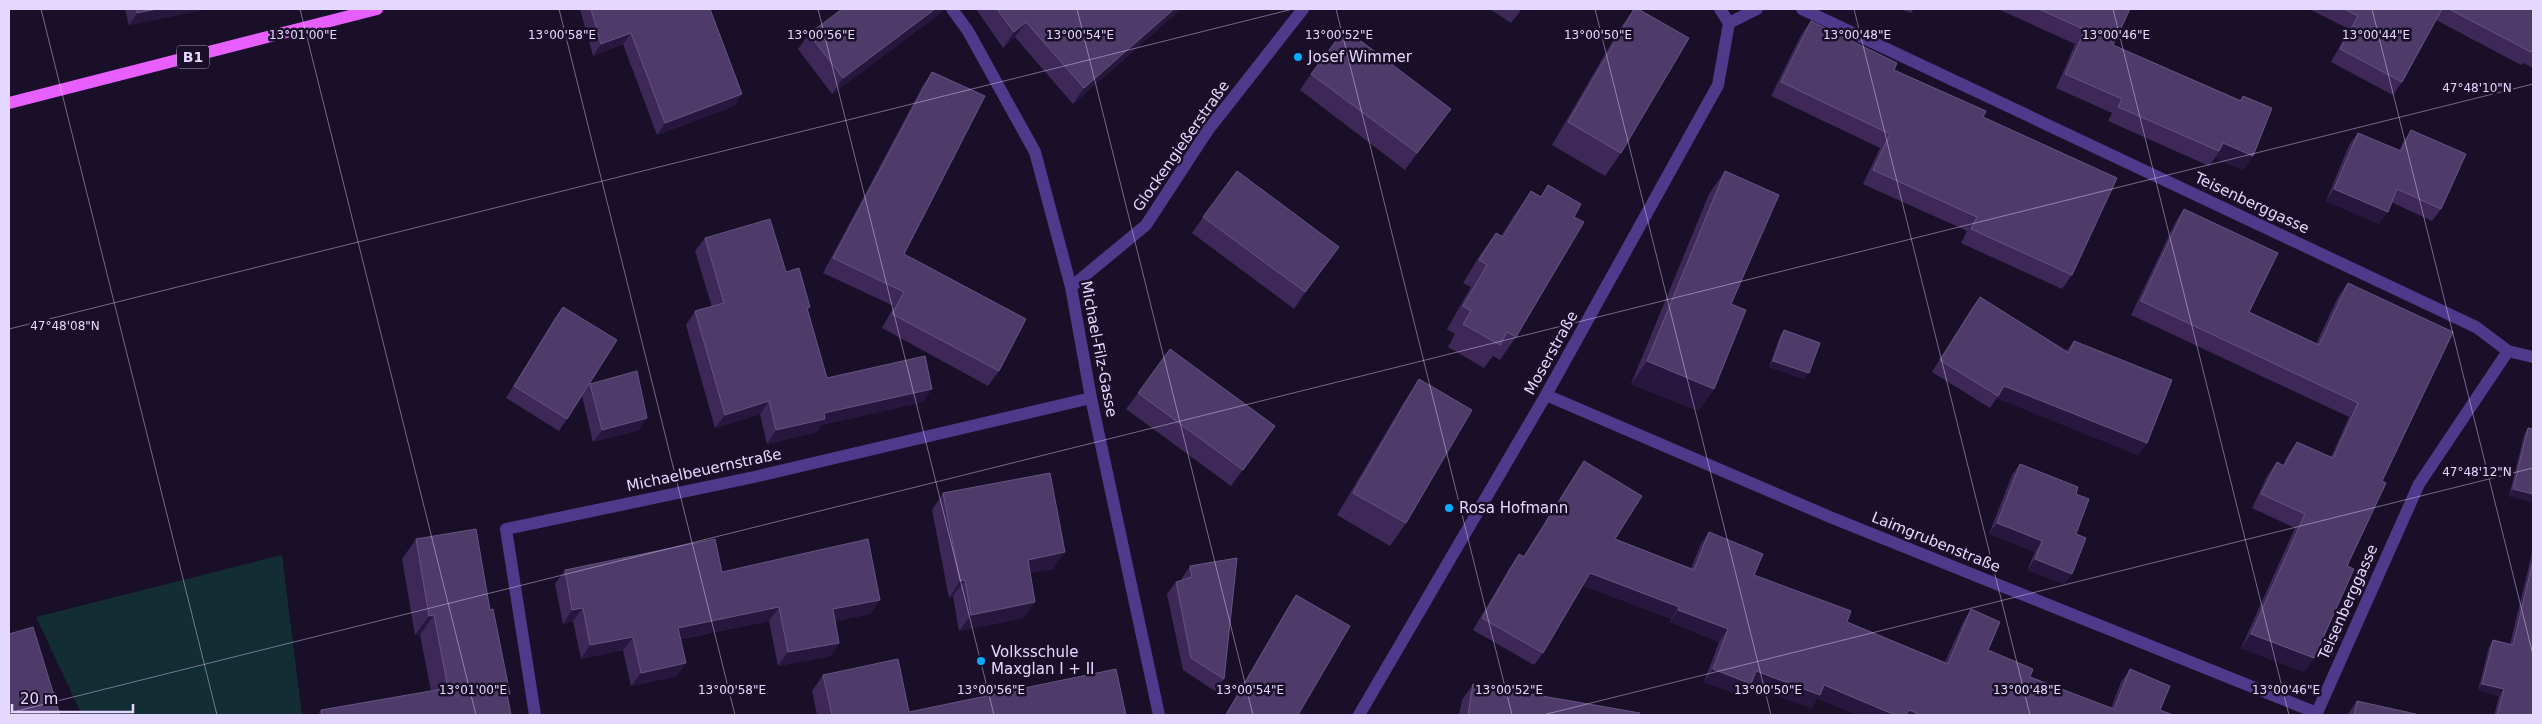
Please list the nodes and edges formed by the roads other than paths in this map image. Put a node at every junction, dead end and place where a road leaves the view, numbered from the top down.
1 (377, 9) edge
2 (952, 9) edge
3 (1303, 9) edge
4 (1720, 9) edge
5 (1757, 9) edge
6 (1802, 9) edge
7 (1729, 23) junction
8 (9, 103) edge
9 (1071, 287) junction
10 (2508, 351) junction
11 (2533, 358) edge
12 (1546, 396) junction
13 (1090, 398) junction
14 (2316, 714) edge
15 (535, 715) edge
16 (1159, 715) edge
17 (1359, 715) edge

1 - 8 main road, B1
2 - 9 street, Michael-Filz-Gasse
3 - 9 street, Glockengießerstraße
4 - 7 street
5 - 7 street
6 - 10 street, Teisenberggasse
7 - 12 street, Moserstraße
9 - 13 street, Michael-Filz-Gasse
10 - 11 street, Teisenberggasse
10 - 14 street, Teisenberggasse
12 - 14 street, Laimgrubenstraße
12 - 17 street, Moserstraße
13 - 15 street, Michaelbeuernstraße
13 - 16 street, Michael-Filz-Gasse

